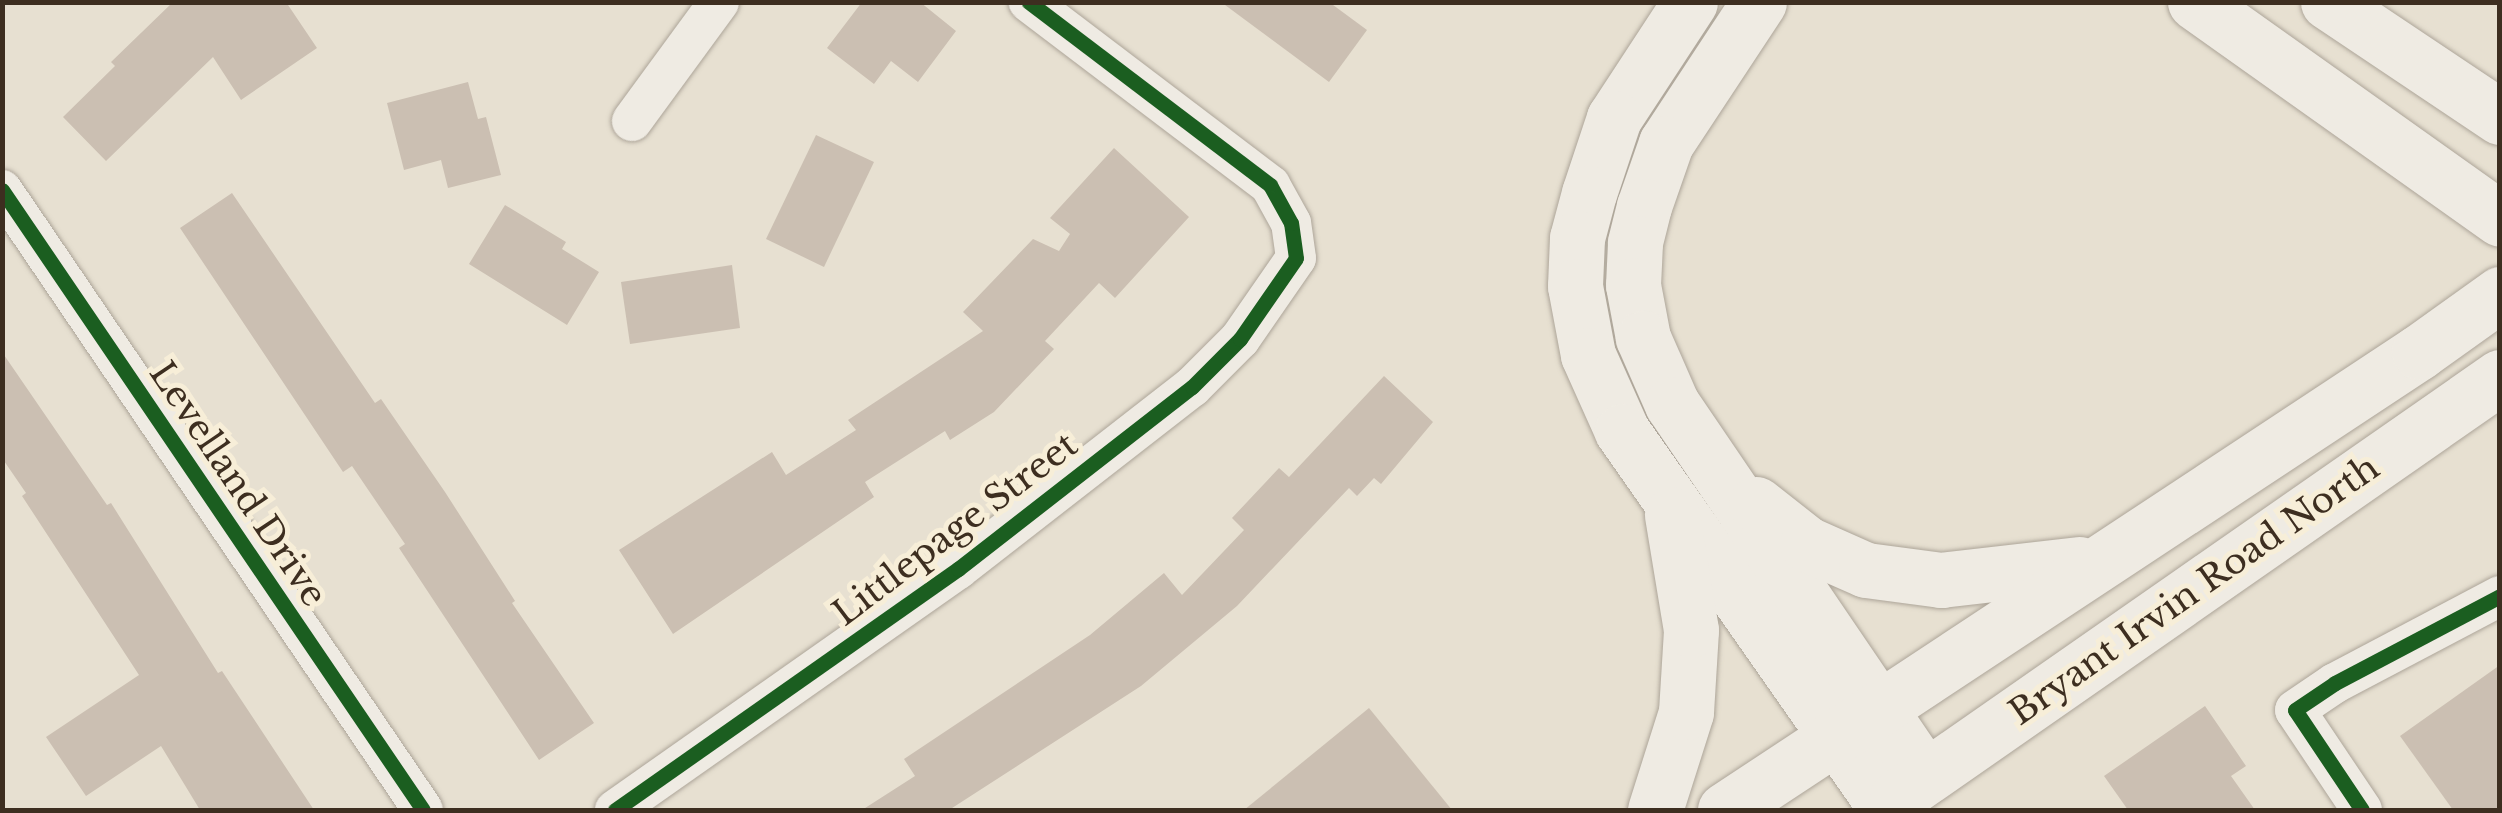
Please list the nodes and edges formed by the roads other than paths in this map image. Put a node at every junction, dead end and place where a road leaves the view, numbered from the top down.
1 (719, 2) edge
2 (1029, 2) edge
3 (1759, 2) edge
4 (2174, 2) edge
5 (2195, 2) edge
6 (2328, 2) edge
7 (1678, 12) edge
8 (2330, 97) junction
9 (2500, 117) edge
10 (632, 121) dead end
11 (2, 190) edge
12 (2500, 220) edge
13 (2500, 294) edge
14 (2481, 391) edge
15 (1722, 477) junction
16 (1670, 502) junction
17 (2096, 562) junction
18 (2500, 596) edge
19 (1855, 721) junction
20 (1896, 798) edge
21 (424, 810) edge
22 (615, 810) edge
23 (1654, 810) edge
24 (1726, 810) edge
25 (2362, 810) edge

1 - 10 street
2 - 22 street, Littlepage Street
3 - 15 main road
4 - 8 main road
5 - 8 main road
6 - 9 main road
7 - 16 main road
8 - 12 main road
11 - 21 street, Levelland Drive
13 - 17 main road, Bryant Irvin Road North
14 - 20 main road, Bryant Irvin Road North
15 - 17 main road
15 - 19 main road
16 - 19 main road
16 - 23 main road
17 - 19 main road, Bryant Irvin Road North
18 - 25 street
19 - 20 main road
19 - 24 main road, Bryant Irvin Road North

